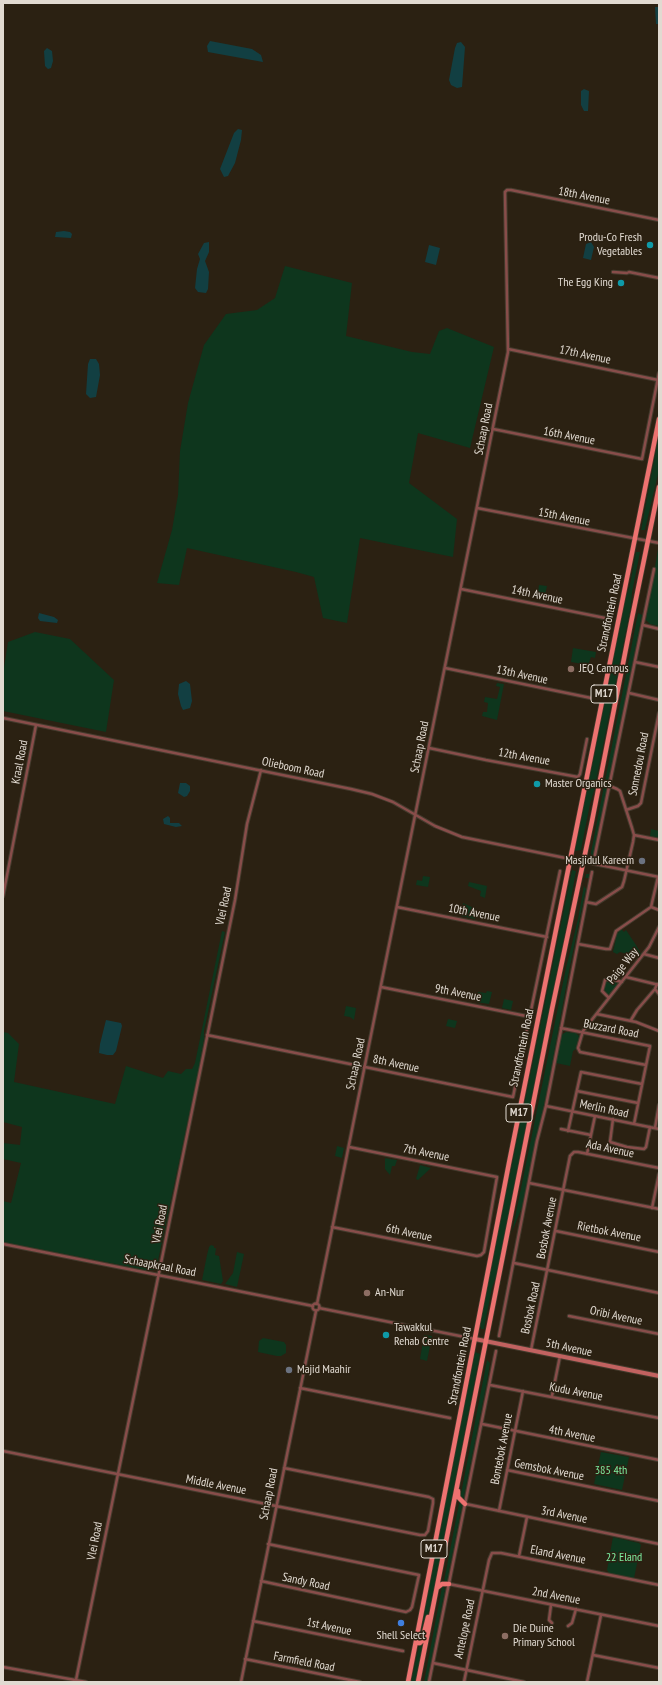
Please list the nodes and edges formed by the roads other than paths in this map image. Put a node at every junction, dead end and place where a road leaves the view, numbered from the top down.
1 (505, 191) joint
2 (659, 220) edge
3 (613, 272) dead end
4 (659, 278) edge
5 (508, 349) junction
6 (659, 373) edge
7 (658, 380) junction
8 (659, 419) edge
9 (494, 429) junction
10 (659, 487) edge
11 (477, 508) junction
12 (635, 539) junction
13 (648, 542) junction
14 (659, 543) edge
15 (654, 569) dead end
16 (461, 589) junction
17 (610, 619) dead end
18 (643, 625) junction
19 (659, 628) edge
20 (635, 662) junction
21 (659, 662) edge
22 (658, 667) edge
23 (445, 668) junction
24 (629, 694) junction
25 (596, 699) dead end
26 (659, 700) edge
27 (659, 713) edge
28 (3, 718) edge
29 (36, 725) junction
30 (587, 739) dead end
31 (429, 748) junction
32 (261, 770) junction
33 (610, 786) junction
34 (626, 810) junction
35 (416, 815) junction
36 (634, 835) junction
37 (659, 840) edge
38 (595, 855) dead end
39 (570, 859) junction
40 (584, 861) junction
41 (627, 870) junction
42 (560, 871) dead end
43 (592, 872) dead end
44 (658, 877) edge
45 (3, 896) edge
46 (586, 902) junction
47 (397, 907) junction
48 (651, 907) junction
49 (659, 910) edge
50 (659, 929) edge
51 (547, 937) junction
52 (578, 944) junction
53 (644, 954) junction
54 (659, 958) edge
55 (626, 977) junction
56 (622, 982) junction
57 (658, 985) edge
58 (381, 987) junction
59 (655, 989) junction
60 (659, 994) edge
61 (609, 998) junction
62 (597, 1014) junction
63 (531, 1017) junction
64 (631, 1020) junction
65 (561, 1028) junction
66 (659, 1031) edge
67 (582, 1033) junction
68 (207, 1035) junction
69 (646, 1065) junction
70 (365, 1067) junction
71 (642, 1084) junction
72 (577, 1091) junction
73 (638, 1103) junction
74 (659, 1105) edge
75 (546, 1106) junction
76 (573, 1111) junction
77 (595, 1116) junction
78 (613, 1119) junction
79 (634, 1124) junction
80 (650, 1127) junction
81 (655, 1128) junction
82 (560, 1129) dead end
83 (659, 1129) edge
84 (568, 1131) junction
85 (591, 1135) junction
86 (349, 1147) junction
87 (587, 1154) junction
88 (659, 1168) edge
89 (659, 1174) edge
90 (529, 1183) junction
91 (564, 1190) junction
92 (652, 1208) junction
93 (659, 1209) edge
94 (332, 1227) junction
95 (556, 1231) junction
96 (3, 1244) edge
97 (659, 1252) edge
98 (481, 1255) joint
99 (514, 1263) junction
100 (548, 1270) junction
101 (158, 1275) junction
102 (659, 1292) edge
103 (317, 1304) junction
104 (313, 1306) junction
105 (320, 1308) junction
106 (316, 1311) junction
107 (569, 1316) dead end
108 (659, 1334) edge
109 (500, 1336) dead end
110 (475, 1339) junction
111 (486, 1341) junction
112 (531, 1350) junction
113 (496, 1351) dead end
114 (560, 1356) junction
115 (659, 1376) edge
116 (490, 1384) junction
117 (300, 1388) junction
118 (524, 1391) junction
119 (552, 1396) junction
120 (450, 1418) dead end
121 (659, 1418) edge
122 (482, 1424) junction
123 (515, 1431) junction
124 (3, 1451) edge
125 (659, 1460) edge
126 (284, 1468) junction
127 (507, 1470) junction
128 (117, 1474) junction
129 (458, 1483) junction
130 (659, 1501) edge
131 (465, 1504) junction
132 (276, 1506) junction
133 (499, 1511) junction
134 (527, 1517) junction
135 (268, 1544) junction
136 (659, 1544) edge
137 (519, 1556) junction
138 (261, 1581) junction
139 (449, 1584) junction
140 (659, 1585) edge
141 (437, 1588) junction
142 (482, 1591) junction
143 (436, 1594) junction
144 (551, 1605) junction
145 (576, 1609) junction
146 (601, 1615) junction
147 (253, 1621) junction
148 (552, 1623) dead end
149 (568, 1626) dead end
150 (659, 1626) edge
151 (416, 1643) junction
152 (402, 1651) dead end
153 (593, 1654) junction
154 (245, 1659) junction
155 (433, 1663) junction
156 (3, 1668) edge
157 (659, 1668) edge
158 (466, 1670) junction
159 (76, 1680) junction
160 (86, 1682) edge
161 (241, 1682) edge
162 (360, 1682) edge
163 (408, 1682) edge
164 (418, 1682) edge
165 (429, 1682) edge
166 (464, 1682) edge
167 (524, 1682) edge
168 (587, 1682) edge

1 - 2 street, 18th Avenue
1 - 5 street, Schaap Road
3 - 4 street
5 - 7 street, 17th Avenue
5 - 9 street, Schaap Road
6 - 7 street
7 - 9 street, 16th Avenue
8 - 12 main road, Strandfontein Road / M17
9 - 11 street, Schaap Road
10 - 13 main road, Strandfontein Road / M17
11 - 12 street, 15th Avenue
11 - 16 street, Schaap Road
12 - 13 street, 15th Avenue
12 - 39 main road, Strandfontein Road / M17
13 - 14 street, 15th Avenue
13 - 40 main road, Strandfontein Road / M17
15 - 18 street
16 - 17 street, 14th Avenue
16 - 23 street, Schaap Road
18 - 19 street
18 - 20 street
20 - 22 street
20 - 24 street
21 - 22 street
23 - 25 street, 13th Avenue
23 - 31 street, Schaap Road
24 - 26 street
24 - 33 street
27 - 34 street, Sonnedou Road
28 - 29 street, Olieboom Road
29 - 32 street, Olieboom Road
29 - 45 street, Kraal Road
30 - 31 street, 12th Avenue
31 - 35 street, Schaap Road
32 - 35 street, Olieboom Road
32 - 68 street, Vlei Road
33 - 34 street
33 - 38 street
34 - 36 street
35 - 39 street, Olieboom Road
35 - 47 street, Schaap Road
36 - 37 street
36 - 41 street
39 - 40 street, Olieboom Road
39 - 110 main road, Strandfontein Road / M17
40 - 41 street, Olieboom Road
40 - 111 main road, Strandfontein Road / M17
41 - 44 street, Olieboom Road
41 - 46 street
42 - 51 street
43 - 46 street
44 - 48 street
46 - 52 street
47 - 51 street, 10th Avenue
47 - 58 street, Schaap Road
48 - 49 street
48 - 52 street
50 - 53 street, Paige Way
51 - 63 street
52 - 65 street
53 - 54 street
53 - 55 street, Paige Way
55 - 56 street, Paige Way
55 - 57 street
56 - 61 street, Paige Way
56 - 61 street
57 - 59 street
58 - 63 street, 9th Avenue
58 - 70 street, Schaap Road
59 - 60 street
59 - 64 street
61 - 62 street, Paige Way
62 - 64 street
62 - 67 street, Paige Way
63 - 70 street, 8th Avenue
64 - 66 street
65 - 67 street, Buzzard Road
65 - 75 street
67 - 69 street
67 - 69 street, Buzzard Road
68 - 70 street, 8th Avenue
68 - 101 street, Vlei Road
69 - 71 street, Buzzard Road
70 - 86 street, Schaap Road
71 - 72 street
71 - 73 street, Buzzard Road
72 - 73 street
72 - 76 street
73 - 79 street, Buzzard Road
74 - 81 street
75 - 76 street, Merlin Road
75 - 90 street
76 - 77 street, Merlin Road
76 - 84 street
77 - 78 street, Merlin Road
77 - 85 street
78 - 79 street, Merlin Road
78 - 80 street
79 - 80 street, Merlin Road
80 - 81 street, Merlin Road
81 - 83 street, Merlin Road
82 - 84 street
84 - 85 street
85 - 87 street
86 - 94 street, Schaap Road
86 - 98 street, 7th Avenue
87 - 88 street, Ada Avenue
87 - 91 street, Ada Avenue
89 - 92 street
90 - 91 street
90 - 99 street
91 - 92 street
91 - 95 street, Bosbok Avenue
92 - 93 street
94 - 98 street, 6th Avenue
94 - 103 street, Schaap Road
95 - 97 street, Rietbok Avenue
95 - 100 street, Bosbok Avenue
96 - 101 street, Schaapkraal Road
99 - 100 street
99 - 109 street
100 - 102 street
100 - 112 street, Bosbok Road
101 - 104 street, Schaapkraal Road
101 - 128 street, Vlei Road
103 - 104 street
103 - 105 street
104 - 106 street
105 - 106 street
105 - 110 street
106 - 117 street, Schaap Road
107 - 108 street, Oribi Avenue
110 - 111 main road, 5th Avenue
110 - 151 main road, Strandfontein Road / M17
111 - 112 main road, 5th Avenue
111 - 129 main road, Strandfontein Road / M17
112 - 114 main road, 5th Avenue
113 - 116 street
114 - 115 main road, 5th Avenue
114 - 119 street
116 - 118 street, Kudu Avenue
116 - 122 street
117 - 120 street
117 - 126 street, Schaap Road
118 - 119 street, Kudu Avenue
118 - 123 street, Bontebok Avenue
119 - 121 street, Kudu Avenue
122 - 123 street, 4th Avenue
122 - 131 street
123 - 125 street, 4th Avenue
123 - 127 street, Bontebok Avenue
124 - 128 street, Middle Avenue
126 - 132 street, Schaap Road
126 - 132 street, Middle Avenue
127 - 130 street, Gemsbok Avenue
127 - 133 street, Bontebok Avenue
128 - 132 street, Middle Avenue
128 - 159 street, Vlei Road
129 - 131 main road
129 - 141 main road, Strandfontein Road / M17
131 - 133 street, 3rd Avenue
131 - 139 street
132 - 135 street, Schaap Road
133 - 134 street, 3rd Avenue
134 - 136 street, 3rd Avenue
134 - 137 street
135 - 138 street, Schaap Road
135 - 138 street, Sandy Road
137 - 140 street, Eland Avenue
137 - 142 street, Eland Avenue
138 - 147 street, Schaap Road
139 - 141 main road
139 - 142 street, 2nd Avenue
139 - 155 street
141 - 143 main road, Strandfontein Road / M17
142 - 144 street, 2nd Avenue
142 - 158 street, Antelope Road
143 - 151 main road
143 - 164 main road, Strandfontein Road / M17
144 - 145 street, 2nd Avenue
144 - 148 street
145 - 146 street, 2nd Avenue
145 - 149 street
146 - 150 street, 2nd Avenue
146 - 153 street
147 - 152 street, 1st Avenue
147 - 154 street, Schaap Road
151 - 163 main road, Strandfontein Road / M17
153 - 157 street
153 - 168 street
154 - 161 street, Schaap Road
154 - 162 street, Farmfield Road
155 - 158 street
155 - 165 street
156 - 159 street
158 - 166 street, Antelope Road
158 - 167 street
159 - 160 street

